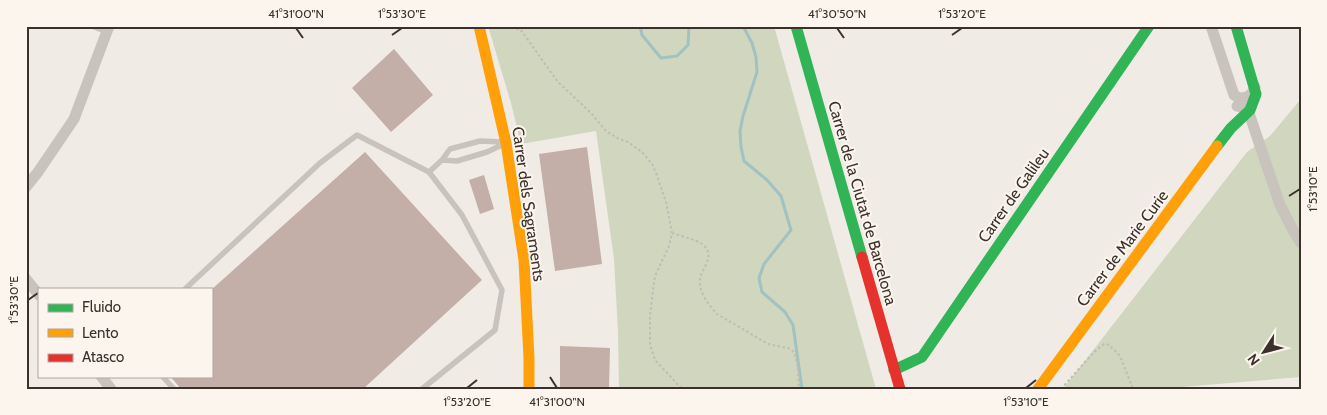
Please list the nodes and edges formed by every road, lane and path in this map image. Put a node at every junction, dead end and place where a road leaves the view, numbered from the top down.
1 (92, 26) edge
2 (479, 26) edge
3 (512, 26) edge
4 (518, 26) edge
5 (796, 26) edge
6 (1149, 26) edge
7 (1211, 26) edge
8 (1236, 26) edge
9 (108, 29) edge
10 (522, 32) junction
11 (1255, 87) junction
12 (1236, 100) junction
13 (1249, 113) junction
14 (1232, 127) junction
15 (506, 143) junction
16 (442, 160) junction
17 (429, 172) junction
18 (26, 187) edge
19 (672, 233) junction
20 (1301, 243) edge
21 (26, 279) edge
22 (186, 288) edge
23 (38, 294) edge
24 (894, 370) junction
25 (103, 378) edge
26 (164, 378) edge
27 (111, 389) edge
28 (174, 389) edge
29 (422, 389) edge
30 (529, 389) edge
31 (682, 389) edge
32 (799, 389) edge
33 (900, 389) edge
34 (1038, 389) edge
35 (1061, 389) edge
36 (1133, 389) edge

1 - 9 lane
2 - 15 street, Carrer dels Sagraments
3 - 10 path
4 - 10 path
5 - 24 street, Carrer de la Ciutat de Barcelona
6 - 24 street, Carrer de Galileu
7 - 12 street
8 - 11 street
9 - 18 street
10 - 19 path
11 - 12 street
11 - 13 street
12 - 13 street
12 - 14 street, Carrer de Marie Curie
13 - 14 street, Carrer de Marie Curie
13 - 20 street
14 - 34 street, Carrer de Marie Curie
15 - 16 lane
15 - 16 lane
15 - 30 street, Carrer dels Sagraments
16 - 17 lane
17 - 22 lane
17 - 29 lane
19 - 31 path
19 - 32 path
21 - 23 street
24 - 33 street, Carrer de la Ciutat de Barcelona
25 - 27 street
26 - 28 lane
35 - 36 path

